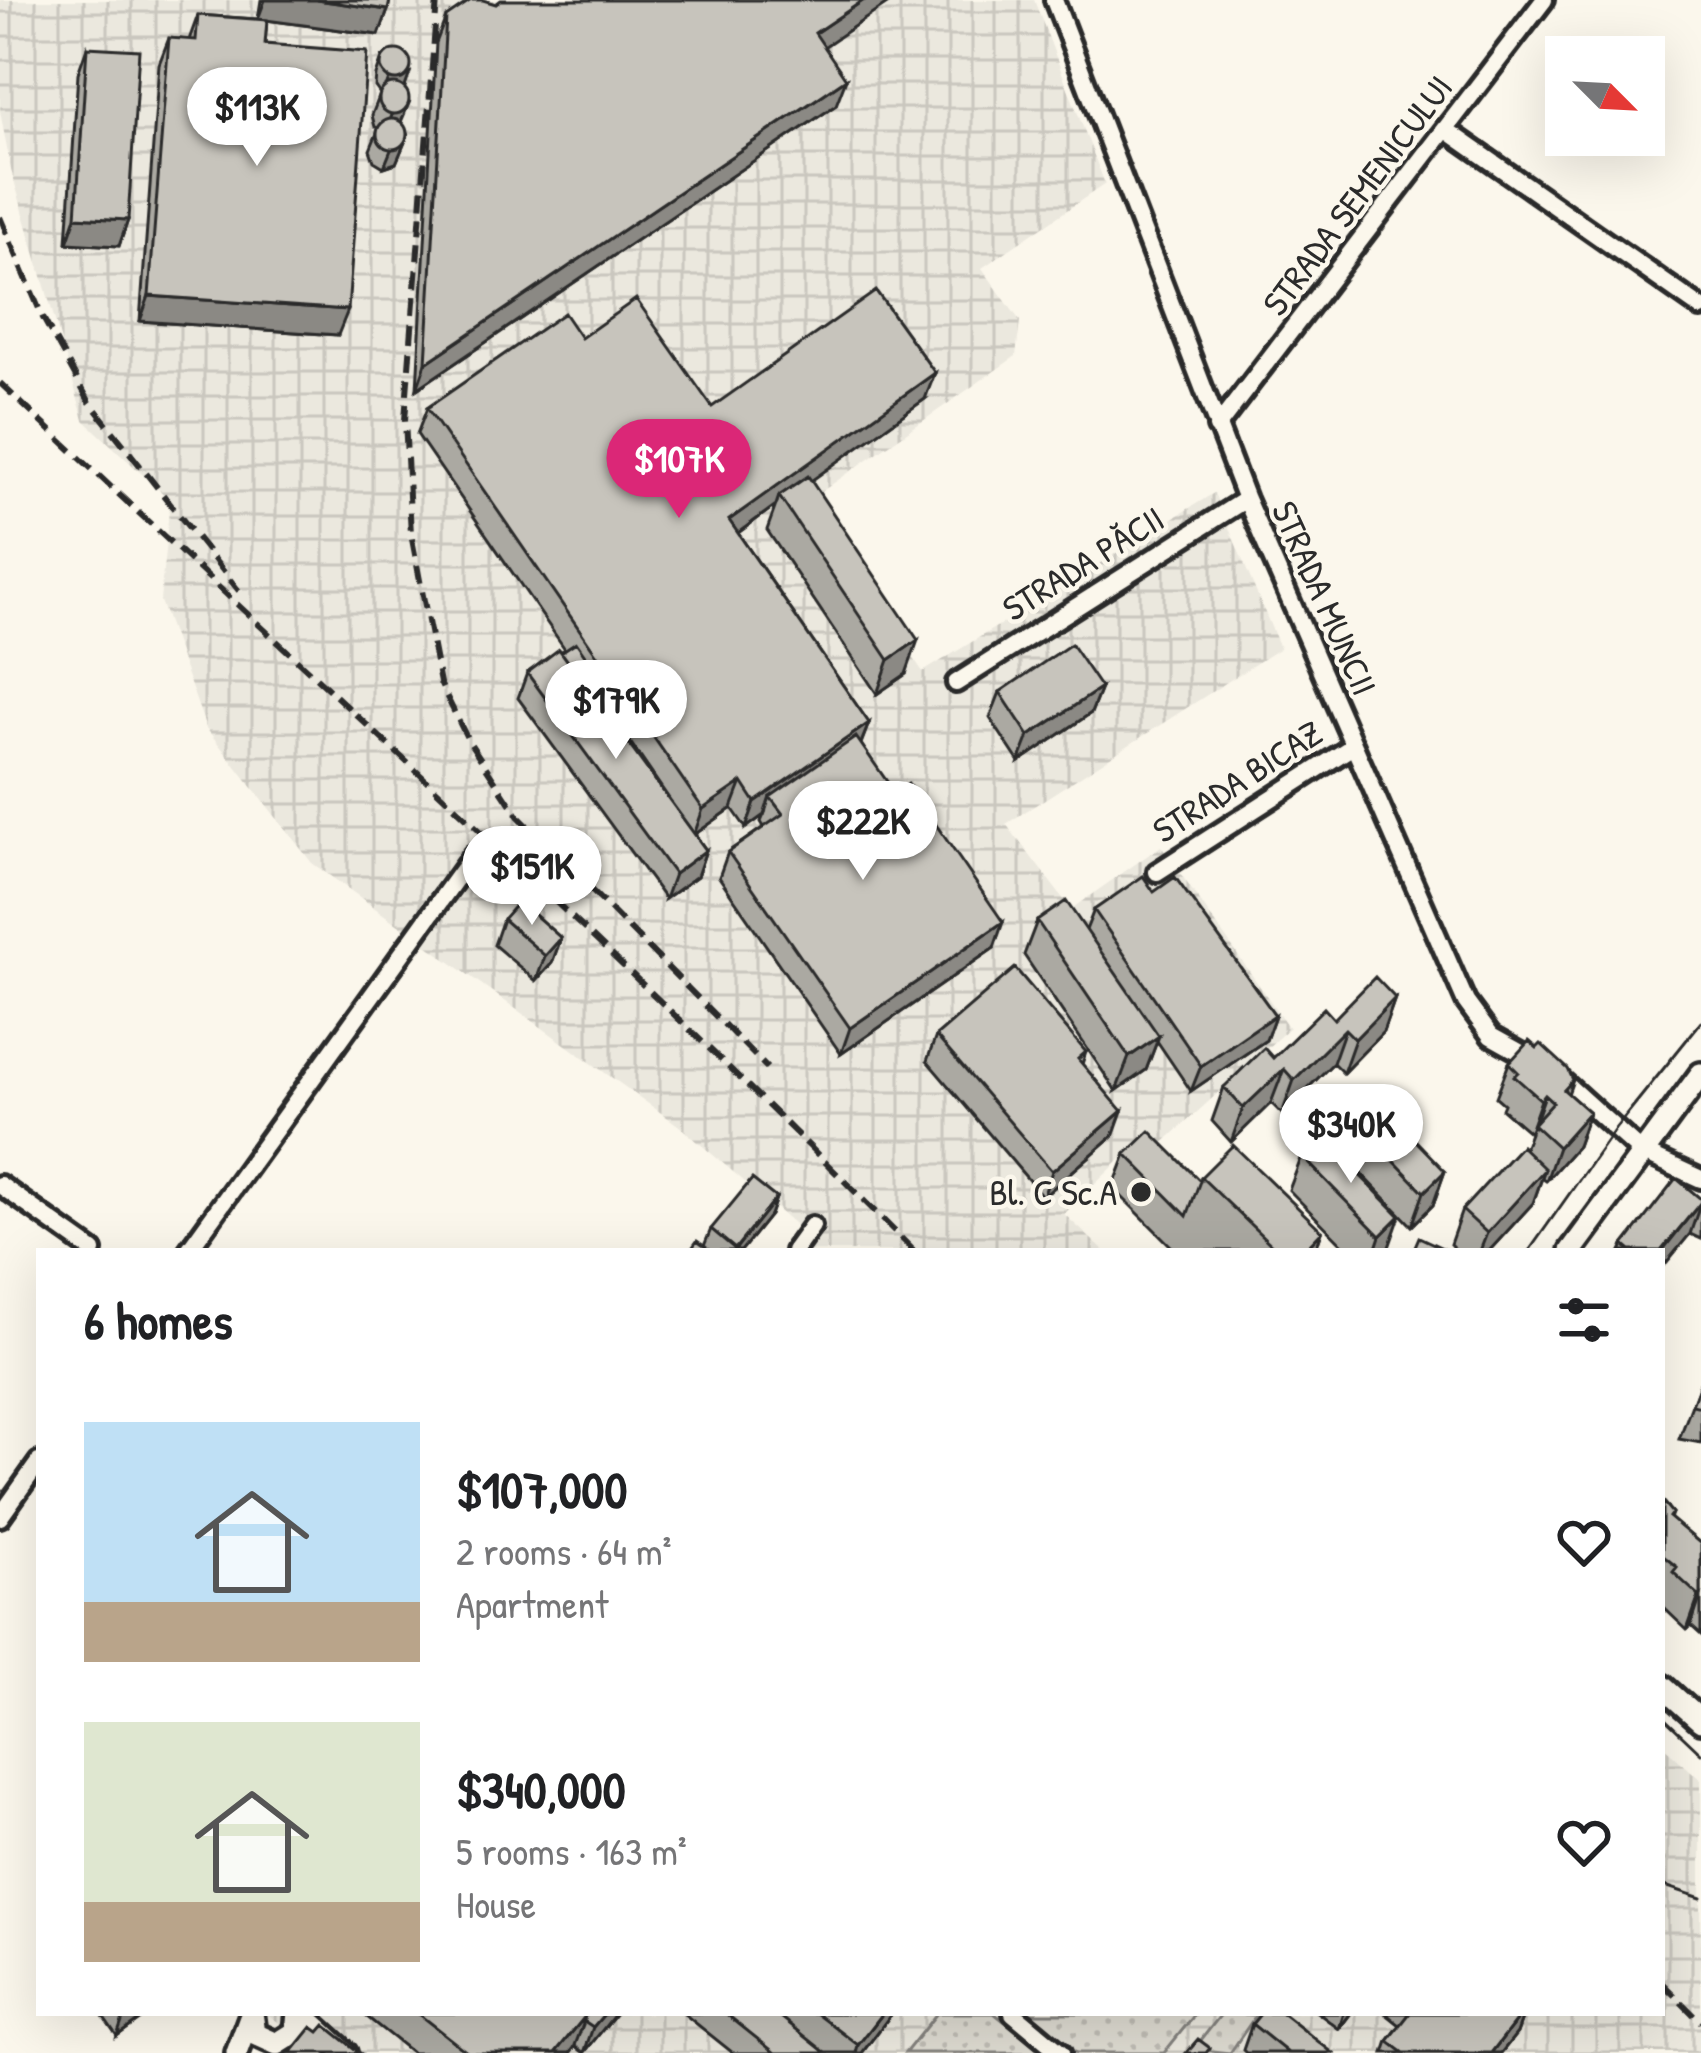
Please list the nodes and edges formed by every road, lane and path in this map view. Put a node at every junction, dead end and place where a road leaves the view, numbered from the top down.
1 (1054, 0) edge
2 (1544, 0) edge
3 (1448, 131) junction
4 (1701, 308) edge
5 (1217, 427) junction
6 (1246, 499) junction
7 (956, 683) dead end
8 (1353, 746) junction
9 (472, 855) dead end
10 (1157, 872) dead end
11 (1701, 1074) edge
12 (1640, 1151) junction
13 (1701, 1179) edge
14 (0, 1185) edge
15 (812, 1226) dead end
16 (89, 1248) edge
17 (190, 1248) edge
18 (796, 1248) edge
19 (1573, 1248) edge
20 (36, 1466) edge
21 (0, 1517) edge
22 (1665, 1689) edge
23 (1701, 1721) edge
24 (251, 2016) edge
25 (251, 2016) edge
26 (299, 2016) edge
27 (303, 2016) edge
28 (1017, 2016) edge
29 (276, 2047) edge
30 (237, 2053) edge
31 (344, 2053) edge
32 (1061, 2053) edge

1 - 5 street, STRADA MUNCII
2 - 3 street, STRADA SEMENICULUI
3 - 4 street
3 - 5 street, STRADA SEMENICULUI
5 - 6 street, STRADA MUNCII
6 - 7 street, STRADA PĂCII
6 - 8 street, STRADA MUNCII
8 - 10 street, STRADA BICAZ
8 - 12 street, STRADA MUNCII
9 - 17 street
11 - 12 main road
12 - 13 street, STRADA MUNCII
12 - 19 main road
14 - 16 street
15 - 18 street
20 - 21 street
22 - 23 main road
24 - 29 main road
25 - 30 main road
26 - 29 main road
27 - 31 main road
28 - 32 street
29 - 31 main road

